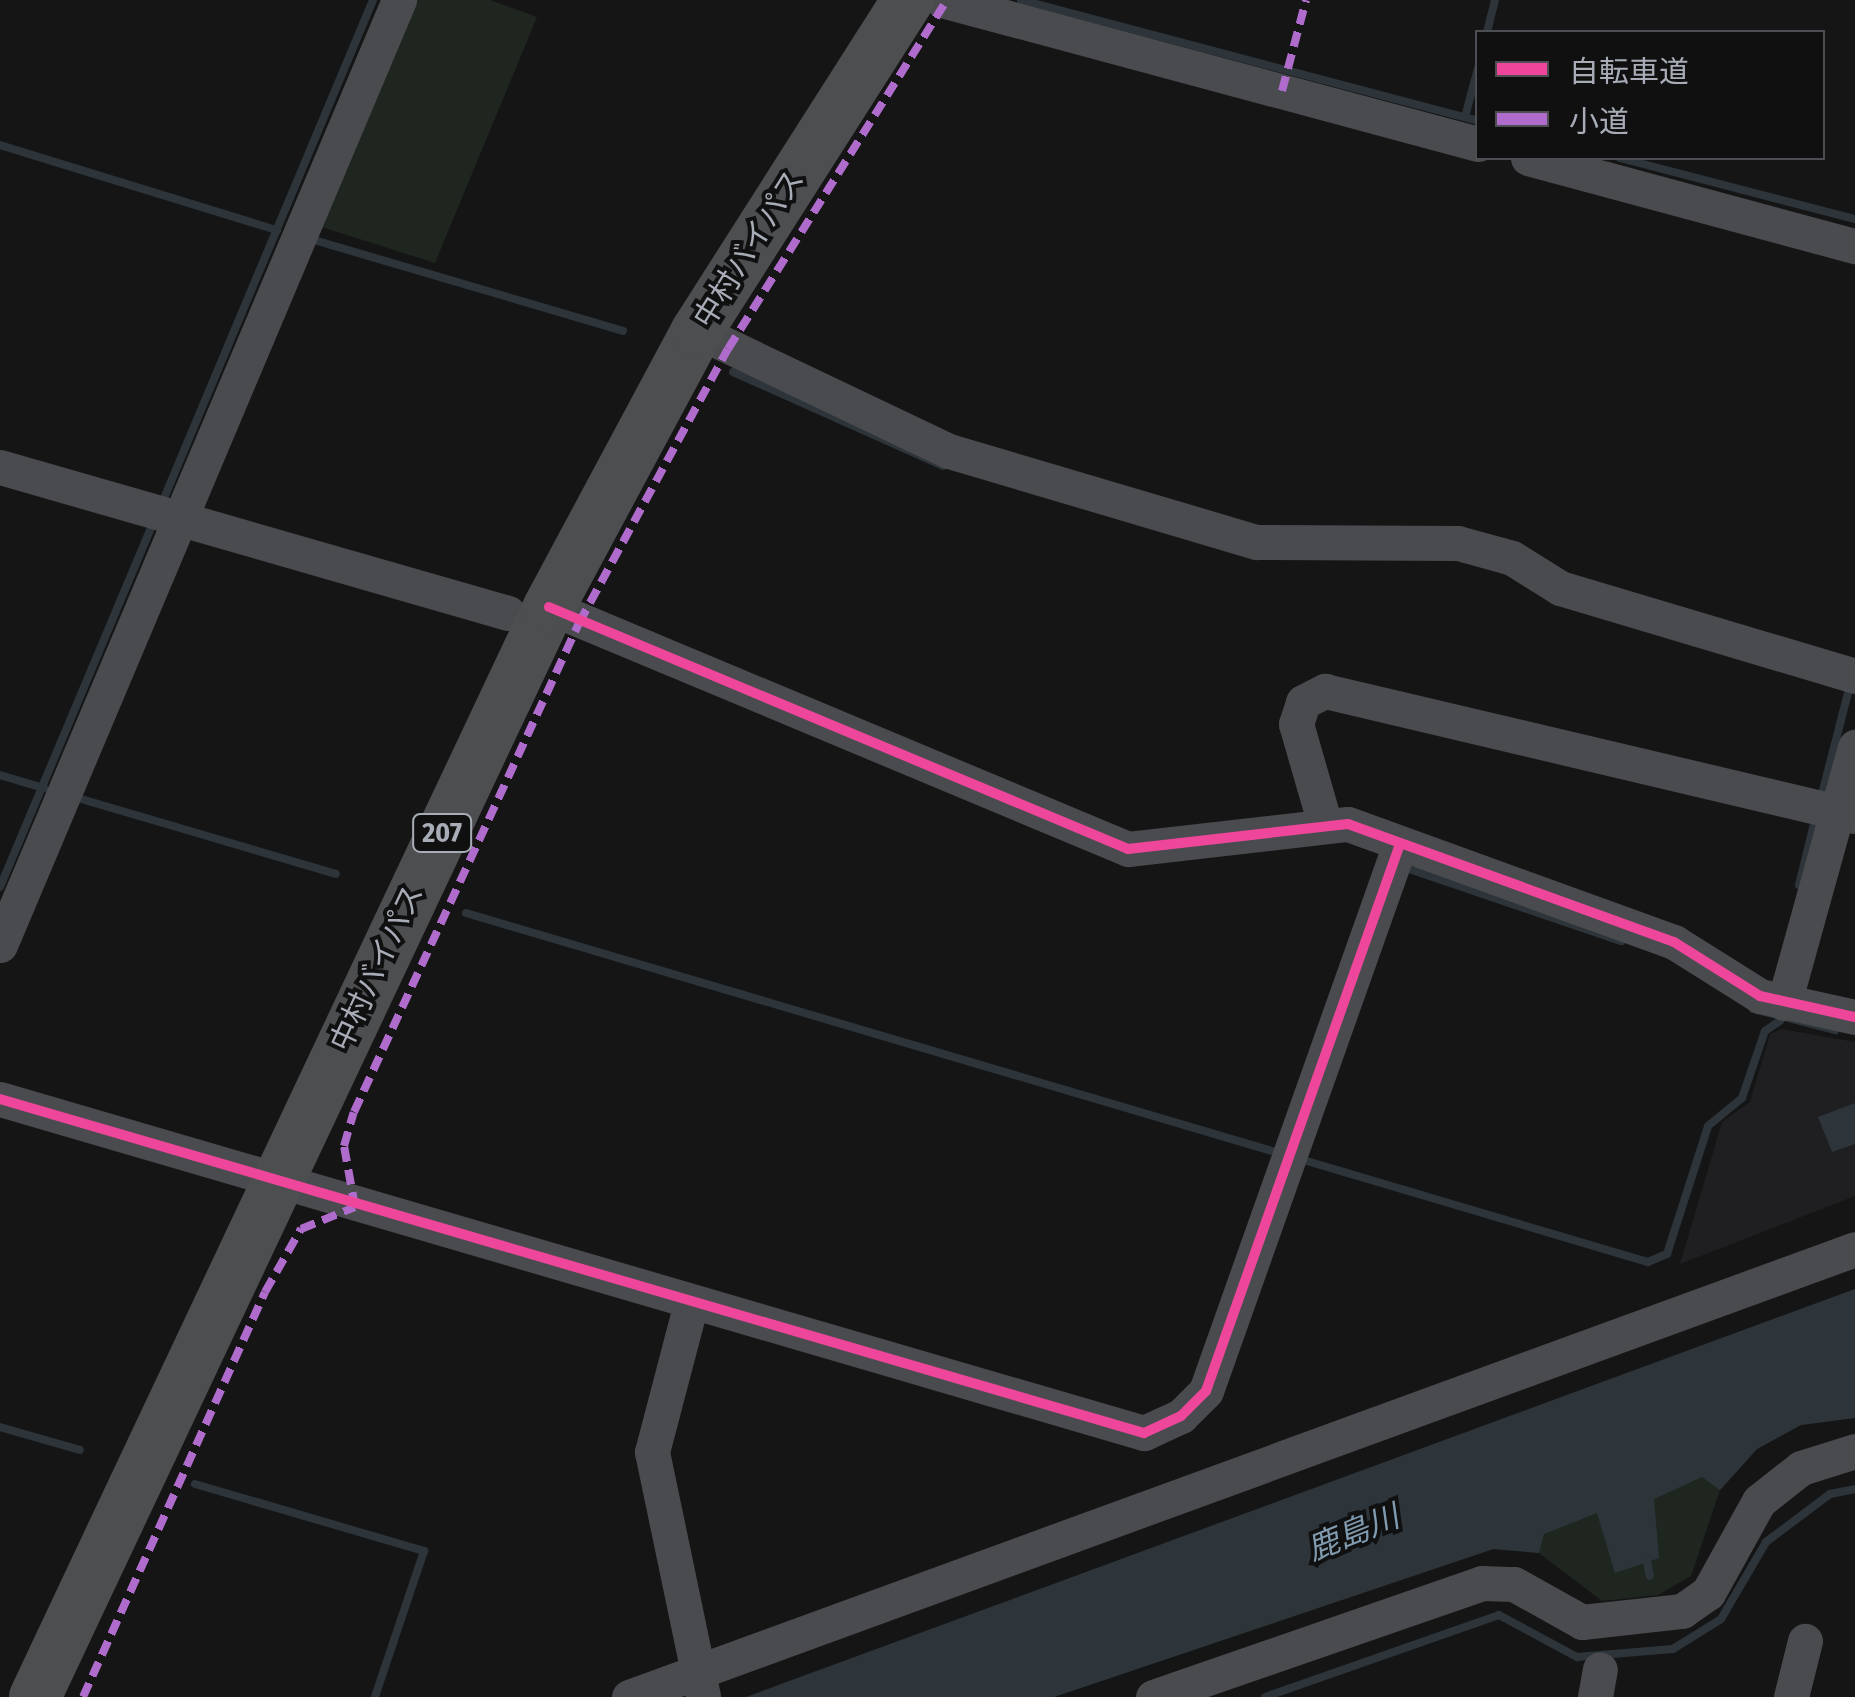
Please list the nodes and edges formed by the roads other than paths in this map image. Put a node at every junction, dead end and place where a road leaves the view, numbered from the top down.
1 (399, 0) edge
2 (866, 0) edge
3 (908, 0) edge
4 (942, 0) edge
5 (1475, 143) edge
6 (1535, 160) edge
7 (1855, 246) edge
8 (697, 331) junction
9 (0, 466) edge
10 (178, 521) junction
11 (529, 610) junction
12 (1848, 674) edge
13 (1855, 747) edge
14 (1832, 811) edge
15 (1324, 821) junction
16 (1400, 844) junction
17 (0, 945) edge
18 (1772, 1000) junction
19 (1855, 1017) edge
20 (0, 1099) edge
21 (260, 1178) junction
22 (1855, 1249) edge
23 (690, 1307) junction
24 (1855, 1451) edge
25 (1804, 1641) dead end
26 (700, 1681) edge
27 (1176, 1694) edge
28 (1, 1697) edge
29 (35, 1697) edge
30 (629, 1697) edge
31 (1792, 1697) edge

1 - 10 street
2 - 11 highway, 中村バイパス / 207
3 - 8 highway, 中村バイパス / 207
4 - 5 street
6 - 7 street
8 - 11 highway, 中村バイパス / 207
8 - 12 street
9 - 10 street
10 - 11 street
10 - 17 street
11 - 15 street
11 - 21 highway, 中村バイパス / 207
13 - 14 street
14 - 15 street
14 - 18 street
15 - 16 street
16 - 18 street
16 - 23 street
18 - 19 street
20 - 21 street
21 - 23 street
21 - 28 highway, 中村バイパス / 207
21 - 29 highway, 中村バイパス / 207
22 - 26 street
23 - 26 street
24 - 27 street
25 - 31 street
26 - 30 street

